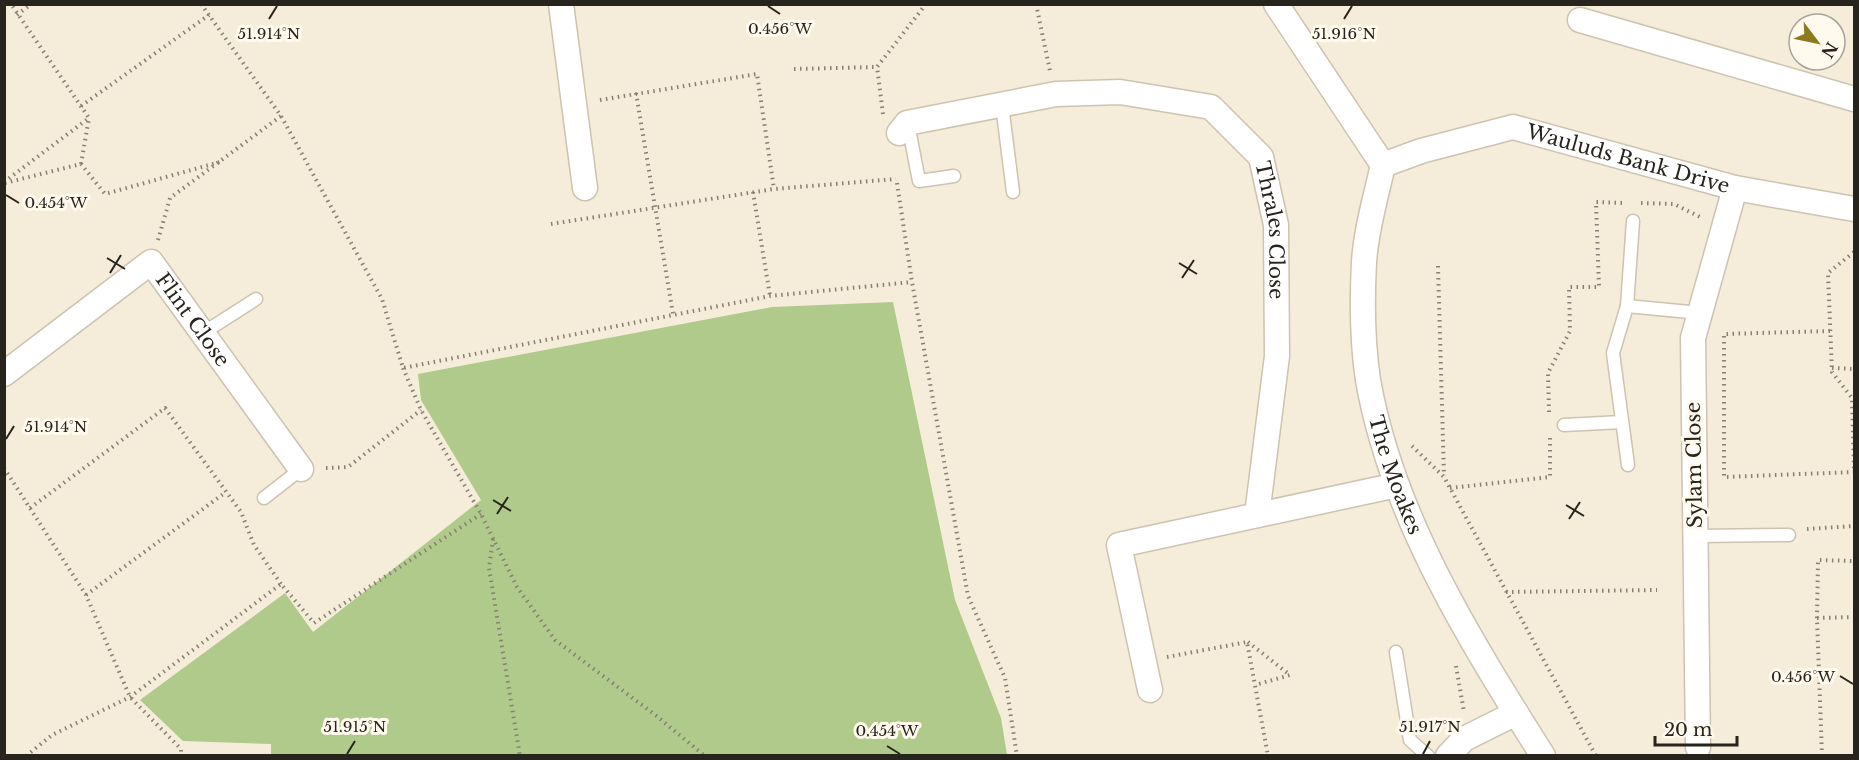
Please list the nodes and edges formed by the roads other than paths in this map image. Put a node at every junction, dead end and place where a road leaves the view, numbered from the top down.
1 (561, 4) edge
2 (1276, 4) edge
3 (1580, 20) dead end
4 (1854, 99) edge
5 (1002, 105) junction
6 (903, 128) joint
7 (1383, 165) junction
8 (954, 176) dead end
9 (585, 188) dead end
10 (1735, 188) junction
11 (1012, 192) dead end
12 (1854, 209) edge
13 (1633, 221) dead end
14 (256, 299) dead end
15 (1627, 306) junction
16 (1700, 313) junction
17 (203, 333) junction
18 (4, 374) edge
19 (1622, 422) junction
20 (1564, 425) dead end
21 (1628, 465) dead end
22 (301, 469) joint
23 (1397, 485) junction
24 (264, 498) dead end
25 (1257, 515) junction
26 (1793, 532) road end
27 (1695, 536) junction
28 (1396, 652) dead end
29 (1150, 690) dead end
30 (1516, 713) junction
31 (1698, 747) dead end
32 (1428, 756) edge
33 (1448, 756) edge
34 (1543, 756) edge

1 - 9 street
2 - 7 street
3 - 4 street
5 - 6 street, Thrales Close
5 - 11 lane
5 - 25 street, Thrales Close
6 - 8 lane
7 - 10 street, Wauluds Bank Drive
7 - 23 street, The Moakes
10 - 12 street, Wauluds Bank Drive
10 - 16 street, Sylam Close
13 - 15 lane
14 - 17 lane
15 - 16 lane
15 - 19 lane
16 - 27 street, Sylam Close
17 - 18 street, Flint Close
17 - 22 street, Flint Close
19 - 20 lane
19 - 21 lane
22 - 24 lane
23 - 25 street
23 - 30 street, The Moakes
25 - 29 street
26 - 27 lane
27 - 31 street, Sylam Close
28 - 32 lane
30 - 33 street
30 - 34 street, The Moakes

